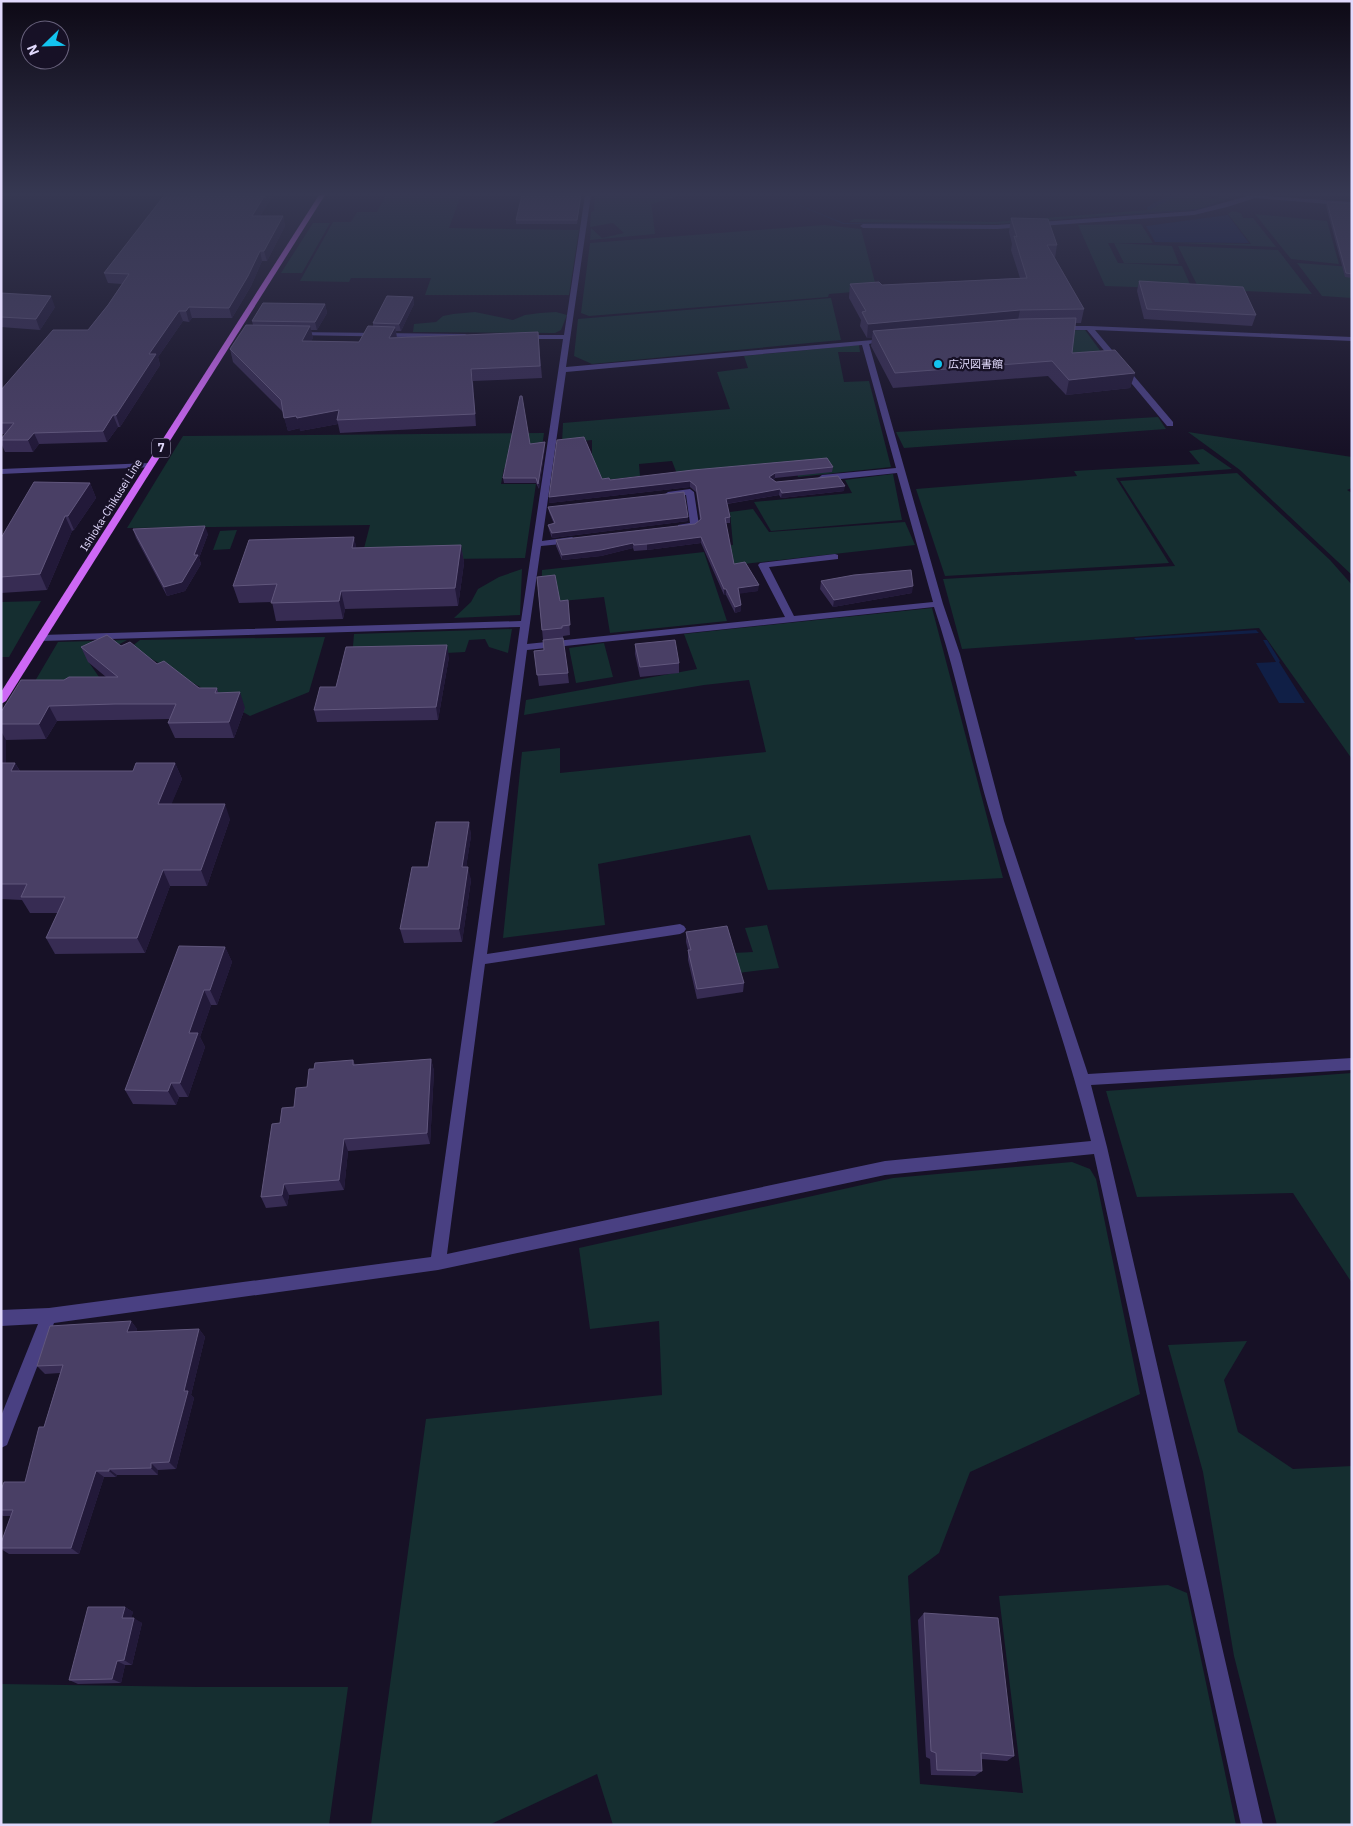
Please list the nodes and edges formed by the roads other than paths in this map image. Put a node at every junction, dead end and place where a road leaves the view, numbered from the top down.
1 (268, 280) edge
2 (575, 280) edge
3 (1053, 328) edge
4 (1089, 328) junction
5 (234, 333) junction
6 (245, 333) edge
7 (284, 333) edge
8 (470, 336) edge
9 (518, 337) edge
10 (567, 337) junction
11 (1352, 339) edge
12 (884, 341) edge
13 (865, 343) junction
14 (562, 370) junction
15 (1170, 424) dead end
16 (150, 465) junction
17 (900, 470) junction
18 (1, 472) edge
19 (814, 479) edge
20 (661, 496) edge
21 (552, 507) edge
22 (542, 508) junction
23 (676, 527) edge
24 (586, 538) edge
25 (537, 544) junction
26 (835, 557) dead end
27 (938, 604) junction
28 (792, 619) junction
29 (526, 624) junction
30 (41, 638) junction
31 (523, 647) junction
32 (6, 686) edge
33 (1, 701) edge
34 (680, 929) dead end
35 (480, 960) junction
36 (1352, 1064) edge
37 (1082, 1080) junction
38 (1100, 1147) junction
39 (438, 1263) junction
40 (49, 1316) junction
41 (1, 1318) edge
42 (1, 1439) edge
43 (1252, 1825) edge

1 - 5 main road, Ishioka-Chikusei Line / 7
2 - 10 street
3 - 4 street
4 - 11 street
4 - 15 street
5 - 6 street
5 - 16 main road, Ishioka-Chikusei Line / 7
7 - 8 street
9 - 10 street
10 - 14 street
12 - 13 street
13 - 14 street
13 - 17 street
14 - 22 street
16 - 18 street
16 - 30 main road, Ishioka-Chikusei Line / 7
17 - 19 street
17 - 27 street
20 - 23 street
21 - 22 street
22 - 25 street
24 - 25 street
25 - 29 street
26 - 28 street
27 - 28 street
27 - 37 street
28 - 31 street
29 - 30 street
29 - 31 street
30 - 32 main road, Ishioka-Chikusei Line / 7
31 - 35 street
32 - 33 main road, Ishioka-Chikusei Line / 7
34 - 35 street
35 - 39 street
36 - 37 street
37 - 38 street
38 - 39 street
38 - 43 street
39 - 40 street
40 - 41 street
40 - 42 street

